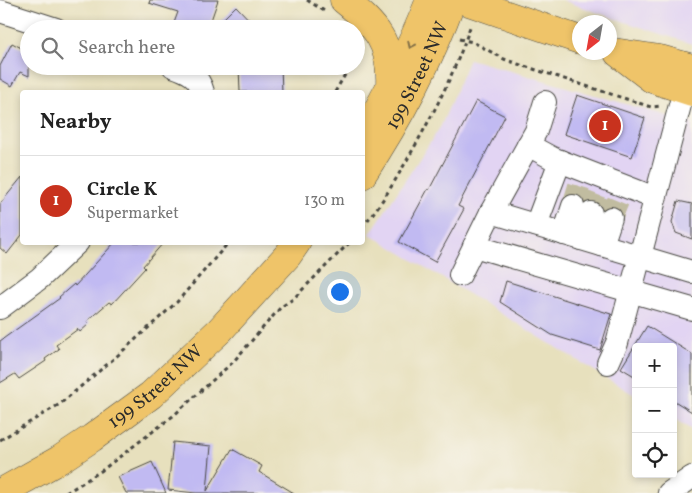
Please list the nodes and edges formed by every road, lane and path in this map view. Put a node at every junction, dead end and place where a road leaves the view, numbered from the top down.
1 (344, 0) edge
2 (430, 0) edge
3 (452, 0) edge
4 (463, 0) edge
5 (0, 11) edge
6 (28, 20) edge
7 (365, 20) edge
8 (365, 20) edge
9 (572, 37) edge
10 (617, 54) edge
11 (194, 75) edge
12 (345, 75) edge
13 (390, 88) junction
14 (202, 90) edge
15 (337, 90) edge
16 (686, 90) edge
17 (545, 102) dead end
18 (365, 133) edge
19 (528, 145) junction
20 (560, 161) junction
21 (365, 170) edge
22 (598, 195) junction
23 (655, 198) junction
24 (491, 212) junction
25 (365, 223) edge
26 (536, 226) junction
27 (582, 239) junction
28 (75, 245) edge
29 (226, 245) edge
30 (347, 245) edge
31 (474, 246) junction
32 (297, 247) edge
33 (639, 256) junction
34 (692, 272) edge
35 (460, 275) dead end
36 (631, 291) junction
37 (0, 308) edge
38 (692, 309) edge
39 (608, 363) dead end
40 (0, 440) edge
41 (692, 477) edge
42 (0, 492) edge
43 (66, 493) edge
44 (669, 493) edge

1 - 7 main road
2 -> 13 main road, 199 Street NW
3 - 21 main road, 199 Street NW
4 - 9 main road
5 - 6 street
8 - 13 main road
10 - 16 main road
11 - 14 street
12 - 15 path
13 - 18 main road, 199 Street NW
16 - 23 street
16 - 25 path
17 - 19 street
19 - 20 street
19 - 24 street
20 - 22 street
20 - 26 street
22 - 23 street
22 - 27 street
22 - 27 street
23 - 33 street
24 - 26 street
24 - 31 street
26 - 27 street
27 - 33 street
28 - 37 street
29 - 40 path
30 - 43 path
31 - 35 street
31 - 36 street
32 - 42 main road, 199 Street NW
33 - 34 street
33 - 36 street
36 - 38 street
36 - 39 street
41 - 44 street

